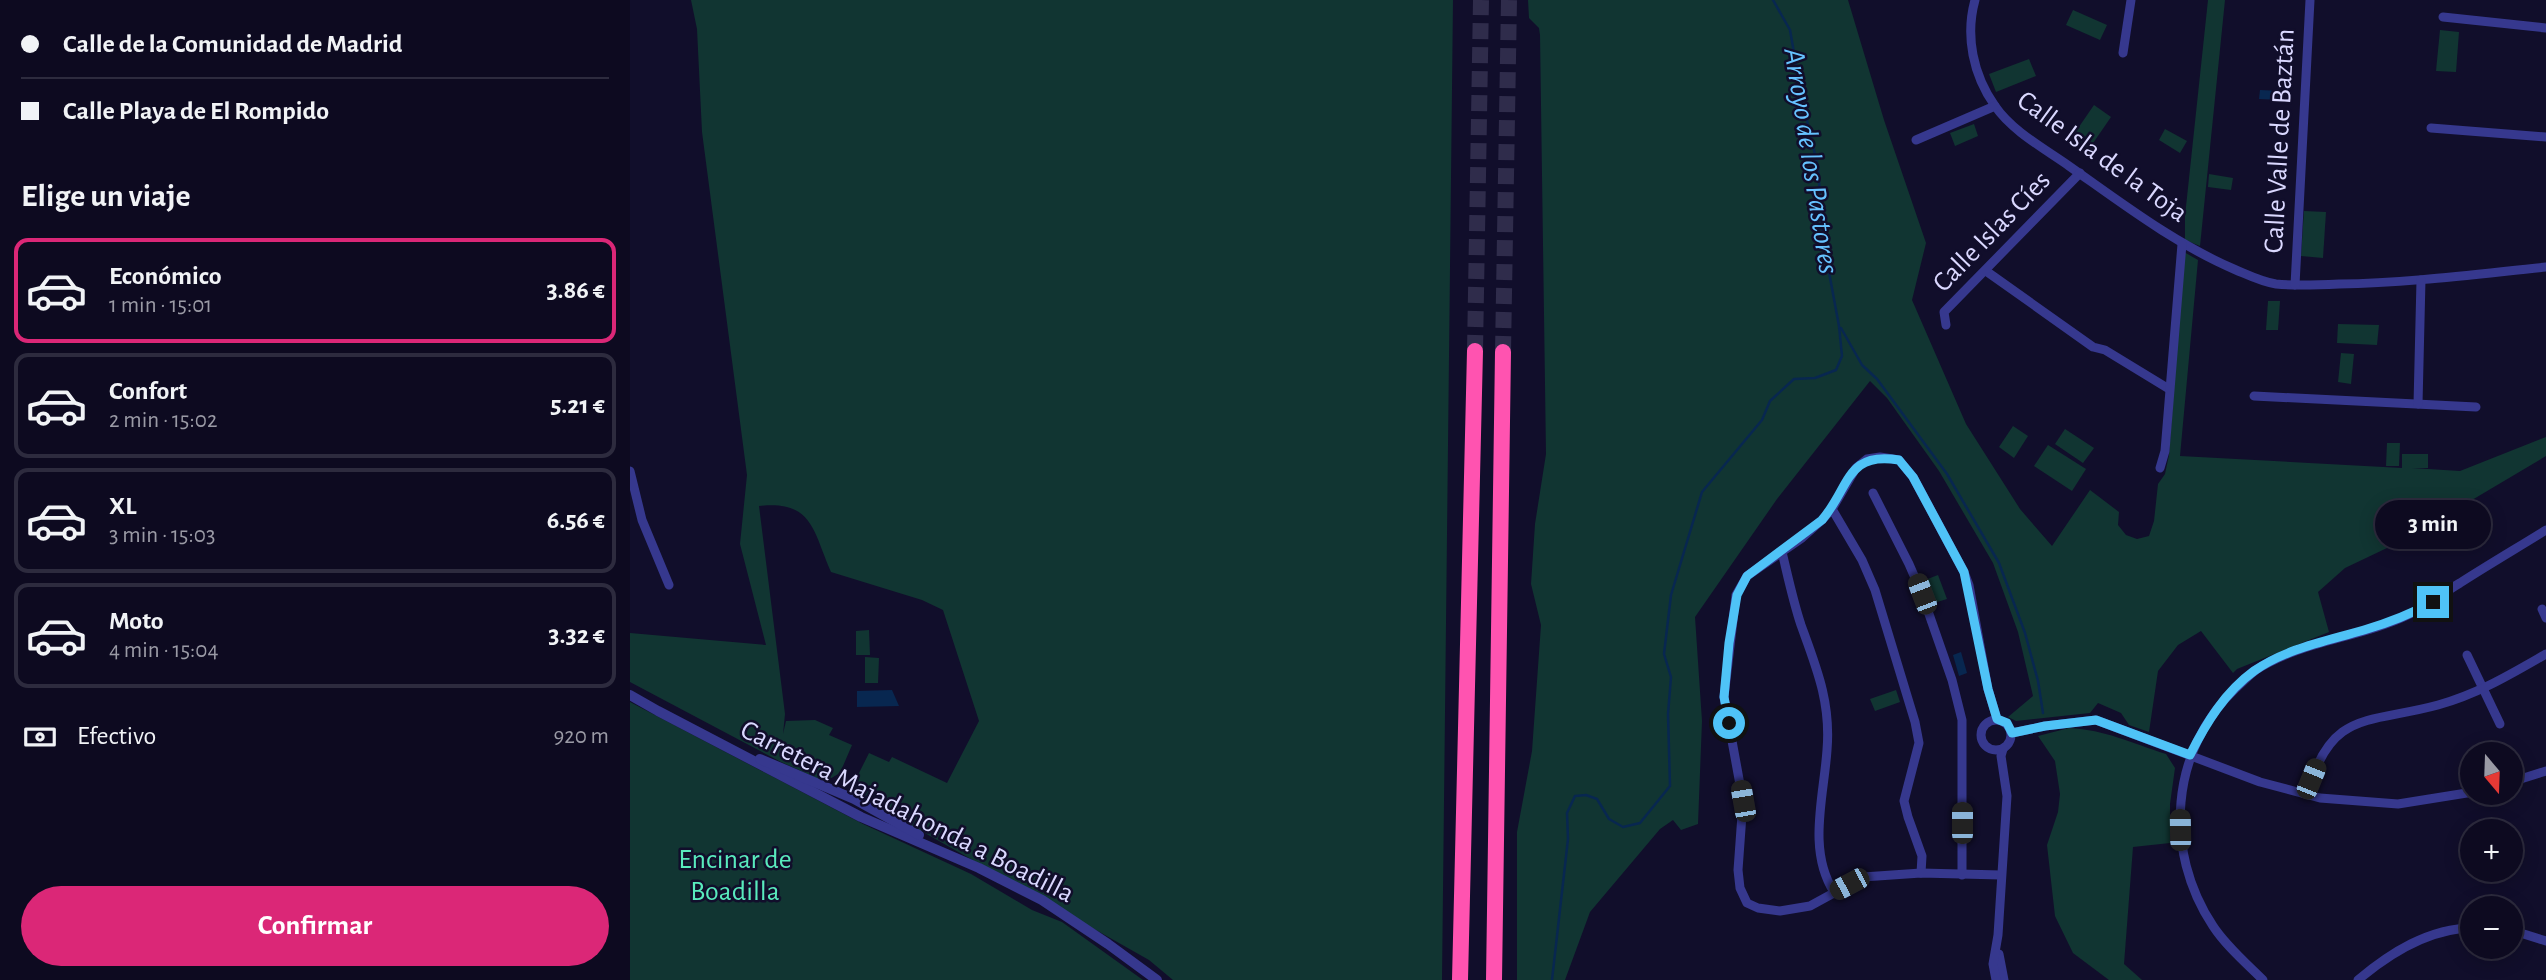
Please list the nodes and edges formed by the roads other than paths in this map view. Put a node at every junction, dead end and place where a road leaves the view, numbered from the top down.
1 (1975, 0) edge
2 (2131, 0) edge
3 (2310, 0) edge
4 (2443, 17) dead end
5 (2546, 28) edge
6 (2123, 53) dead end
7 (1995, 106) junction
8 (2431, 128) dead end
9 (2546, 137) edge
10 (1916, 140) dead end
11 (2080, 173) junction
12 (2182, 244) junction
13 (2546, 267) edge
14 (1986, 271) junction
15 (2421, 280) junction
16 (2295, 285) junction
17 (1946, 325) dead end
18 (1475, 351) tunnel mouth
19 (1503, 352) tunnel mouth
20 (2169, 389) junction
21 (2255, 396) dead end
22 (2418, 404) junction
23 (2476, 407) dead end
24 (2160, 468) dead end
25 (630, 471) edge
26 (1872, 493) dead end
27 (1832, 509) junction
28 (2546, 530) edge
29 (1782, 552) junction
30 (669, 585) dead end
31 (2546, 654) edge
32 (2466, 655) dead end
33 (2485, 689) junction
34 (630, 695) edge
35 (1997, 719) junction
36 (2500, 723) dead end
37 (2012, 733) junction
38 (2003, 749) junction
39 (2190, 755) junction
40 (2546, 771) edge
41 (2524, 778) edge
42 (2307, 794) junction
43 (2460, 794) edge
44 (1921, 873) junction
45 (1962, 875) junction
46 (2001, 875) junction
47 (1834, 892) junction
48 (2460, 929) edge
49 (2523, 934) edge
50 (1998, 935) junction
51 (2546, 941) edge
52 (1157, 980) edge
53 (1460, 980) edge
54 (1494, 980) edge
55 (1996, 980) edge
56 (2004, 980) edge
57 (2263, 980) edge
58 (2358, 980) edge

1 - 7 street, Calle Isla de la Toja
2 - 6 street
3 - 16 street, Calle Valle de Baztán
4 - 5 street
7 - 10 street, Calle Isla de la Toja
7 - 11 street, Calle Isla de la Toja
8 - 9 street
11 - 12 street, Calle Isla de la Toja
11 - 14 street, Calle Islas Cíes
12 - 16 street, Calle Isla de la Toja
12 - 20 street
13 - 15 street, Calle Isla de la Toja
14 - 17 street, Calle Islas Cíes
14 - 20 street
15 - 16 street, Calle Isla de la Toja
15 - 22 street
18 - 53 highway
19 - 54 highway
20 - 24 street
21 - 22 street
22 - 23 street
25 - 30 street
26 - 45 street
27 - 29 street
27 - 35 street
27 - 44 street
28 - 39 street
29 - 47 street
29 - 47 street
31 - 33 street
32 - 33 street
33 - 36 street
33 - 42 street
34 - 52 street, Carretera Majadahonda a Boadilla
35 - 37 street
35 - 38 street
37 - 38 street
37 - 39 street
38 - 46 street
39 - 42 street
39 - 57 street
40 - 41 street
42 - 43 street
44 - 45 street
44 - 47 street
45 - 46 street
46 - 50 street
48 - 58 street
49 - 51 street
50 - 55 street
50 - 56 street

